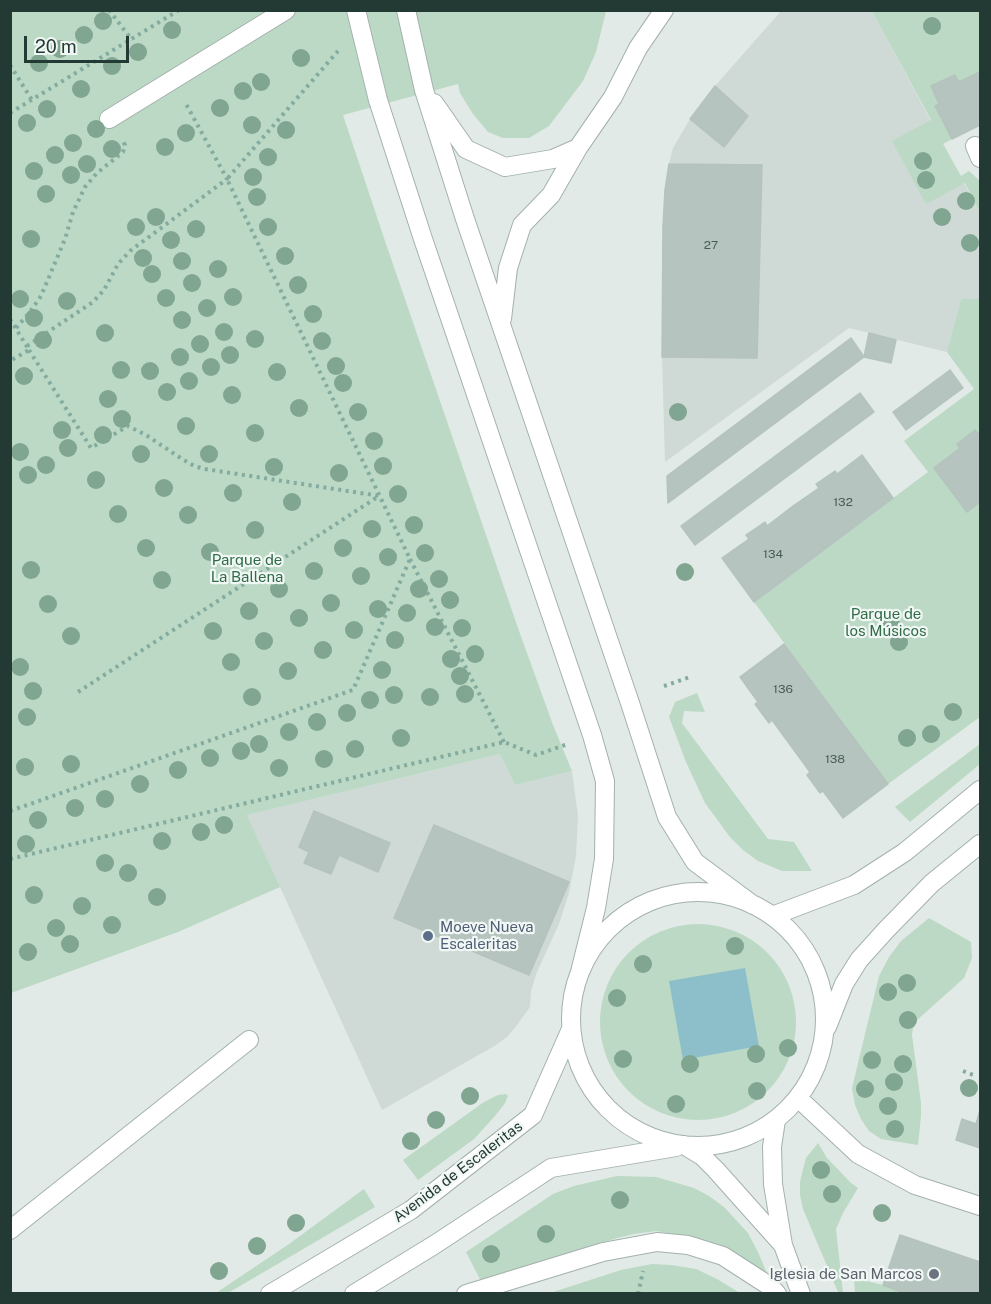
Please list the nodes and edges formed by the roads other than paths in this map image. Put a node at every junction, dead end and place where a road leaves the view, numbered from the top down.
1 (286, 10) edge
2 (356, 10) edge
3 (406, 10) edge
4 (664, 10) edge
5 (424, 90) junction
6 (109, 119) road end
7 (578, 148) junction
8 (501, 324) junction
9 (981, 790) edge
10 (981, 844) edge
11 (753, 905) junction
12 (772, 916) junction
13 (581, 968) junction
14 (571, 1029) junction
15 (825, 1031) junction
16 (249, 1040) dead end
17 (798, 1098) junction
18 (776, 1120) junction
19 (684, 1145) junction
20 (981, 1206) edge
21 (10, 1230) edge
22 (783, 1245) junction
23 (270, 1293) edge
24 (354, 1293) edge
25 (466, 1293) edge
26 (777, 1293) edge
27 (801, 1293) edge

1 - 6 street
2 - 13 street, bridge
3 - 5 street
4 - 7 street
5 - 7 street
5 - 8 street
7 - 8 street
8 - 11 street
9 - 12 street
10 - 15 street
11 - 12 street
11 - 13 street
12 - 15 street
13 - 14 street
14 - 19 street
14 - 23 street, Avenida de Escaleritas
15 - 17 street
16 - 21 street
17 - 18 street
17 - 20 street
18 - 19 street
18 - 22 street
19 - 22 street
19 - 24 street
22 - 27 street
25 - 26 street

